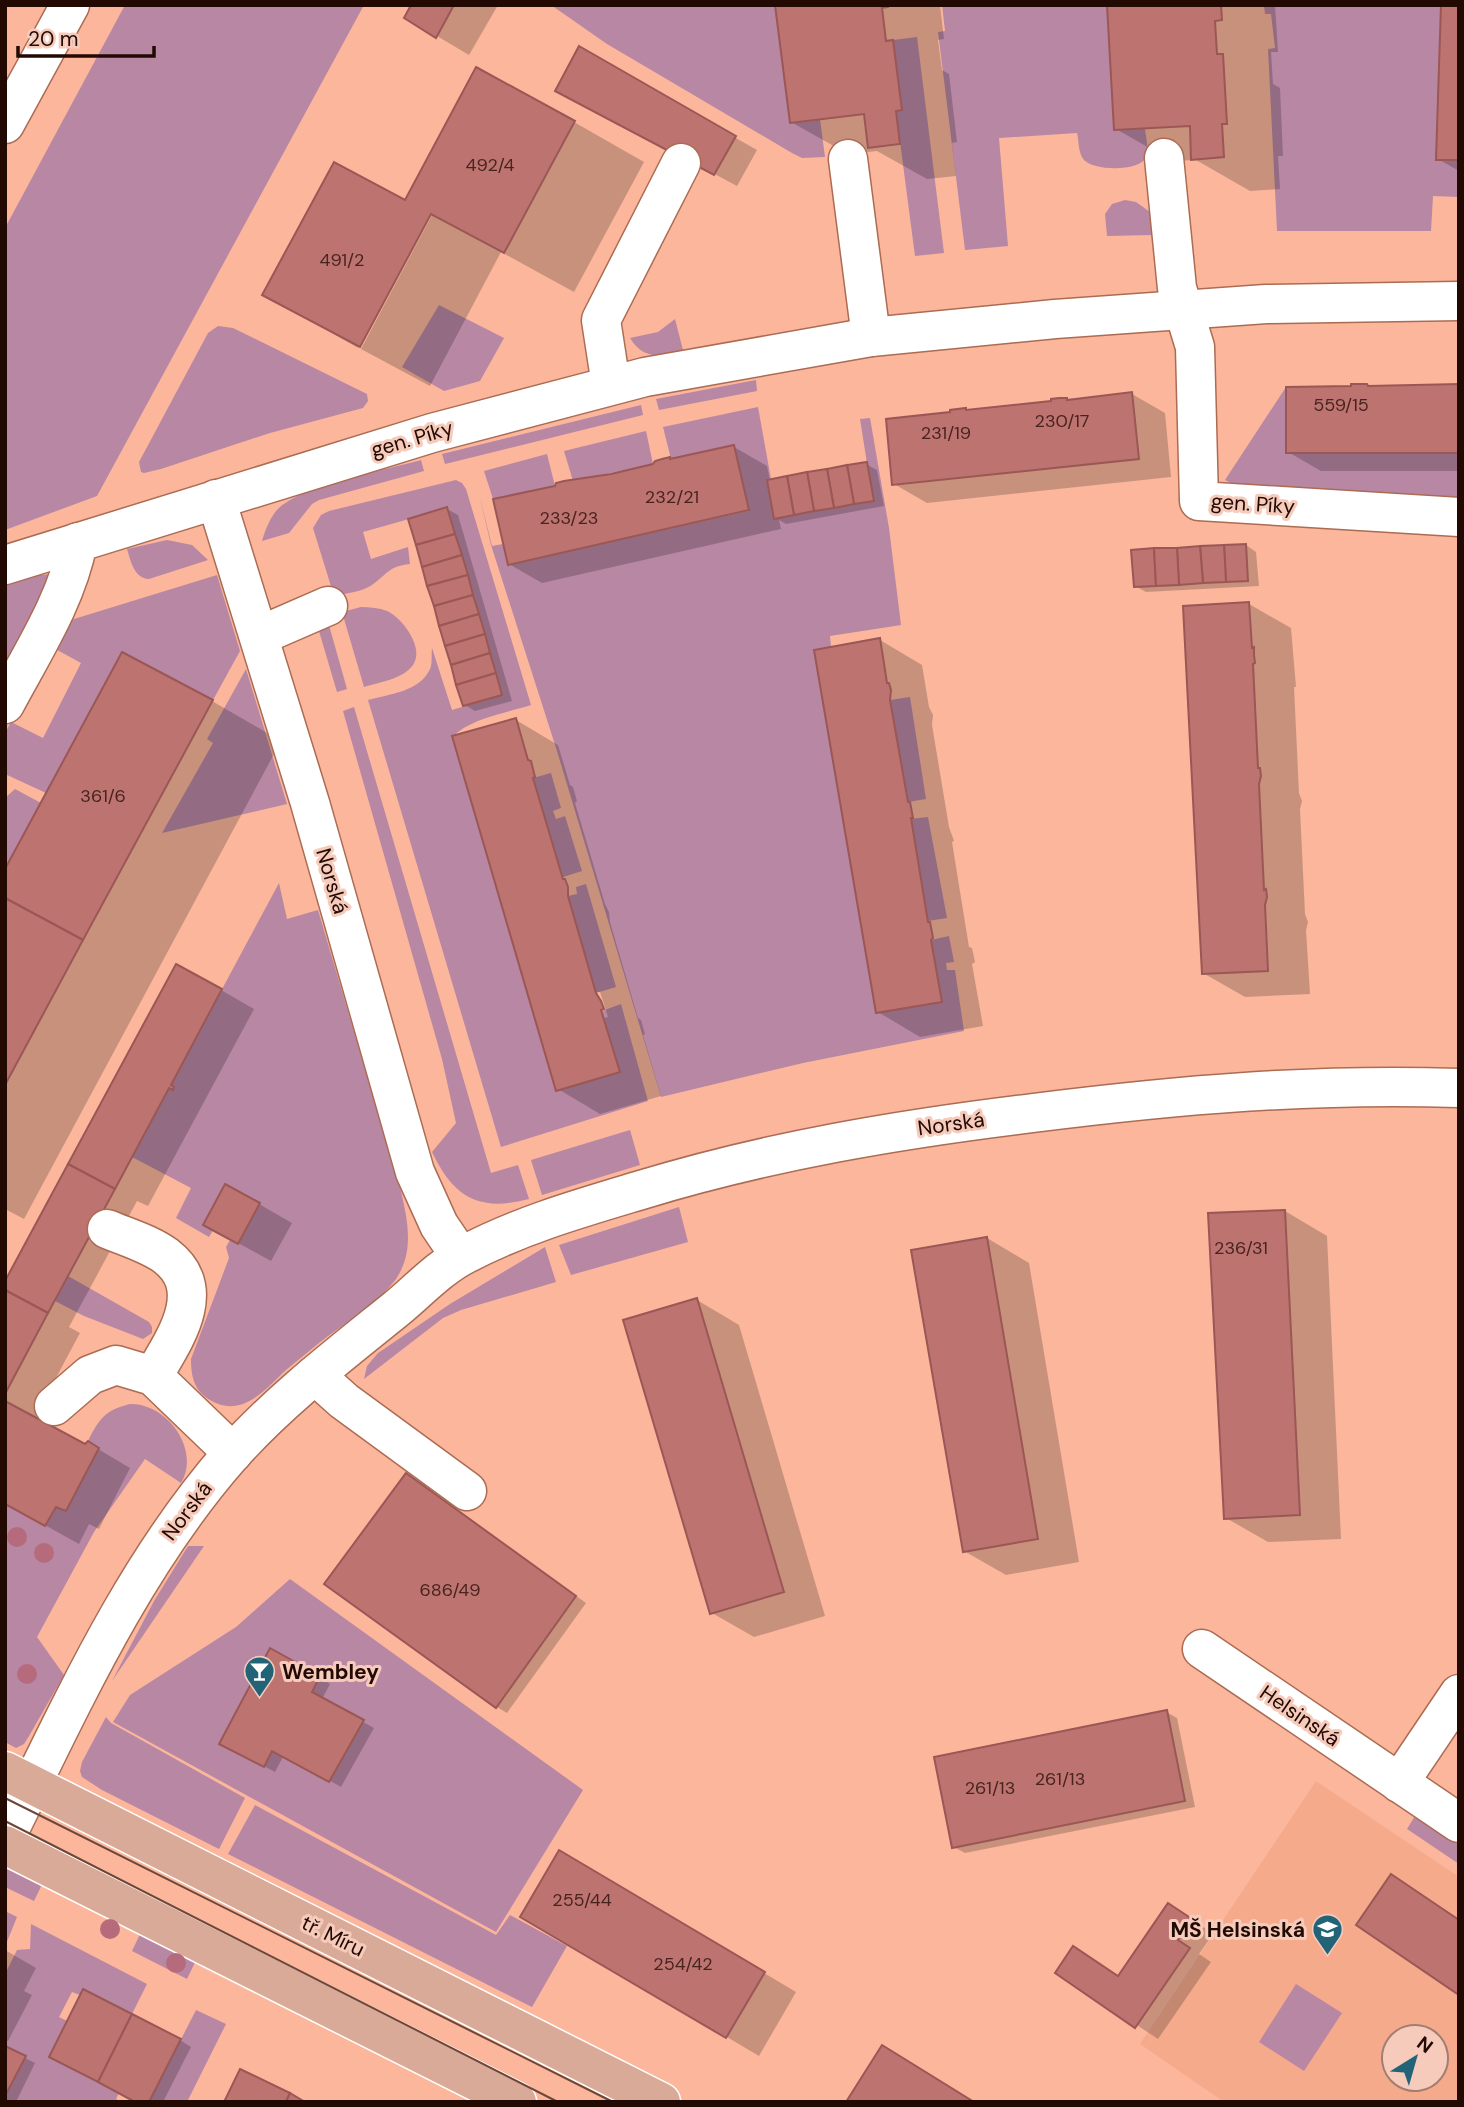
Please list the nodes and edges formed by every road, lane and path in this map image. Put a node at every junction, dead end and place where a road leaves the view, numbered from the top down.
1 (70, 5) edge
2 (5, 124) edge
3 (1164, 158) dead end
4 (848, 159) dead end
5 (681, 163) dead end
6 (1459, 301) edge
7 (1184, 309) junction
8 (871, 337) junction
9 (611, 385) junction
10 (216, 499) junction
11 (1459, 517) edge
12 (78, 542) junction
13 (5, 565) edge
14 (328, 606) dead end
15 (260, 636) junction
16 (5, 704) edge
17 (1459, 1088) edge
18 (107, 1229) dead end
19 (460, 1256) junction
20 (316, 1375) junction
21 (153, 1376) junction
22 (54, 1406) dead end
23 (233, 1453) junction
24 (467, 1491) dead end
25 (1202, 1649) dead end
26 (1459, 1694) edge
27 (19, 1778) edge
28 (1399, 1783) junction
29 (1459, 1824) edge
30 (5, 1839) edge
31 (5, 1845) edge
32 (517, 2102) edge
33 (661, 2102) edge

1 - 2 street
3 - 7 street, gen. Píky
4 - 8 street
5 - 9 street
6 - 7 street, gen. Píky
7 - 8 street, gen. Píky
7 - 11 street, gen. Píky
8 - 9 street, gen. Píky
9 - 10 street, gen. Píky
10 - 12 street, gen. Píky
10 - 15 street, Norská
12 - 13 street, gen. Píky
12 - 16 street
14 - 15 street
15 - 19 street, Norská
17 - 19 street, Norská
18 - 21 street
19 - 20 street, Norská
20 - 23 street, Norská
20 - 24 street
21 - 22 street
21 - 23 street
23 - 27 street, Norská
25 - 28 street, Helsinská
26 - 28 street
27 - 30 street, Norská
27 - 33 main road, tř. Míru
28 - 29 street, Helsinská
31 - 32 main road

